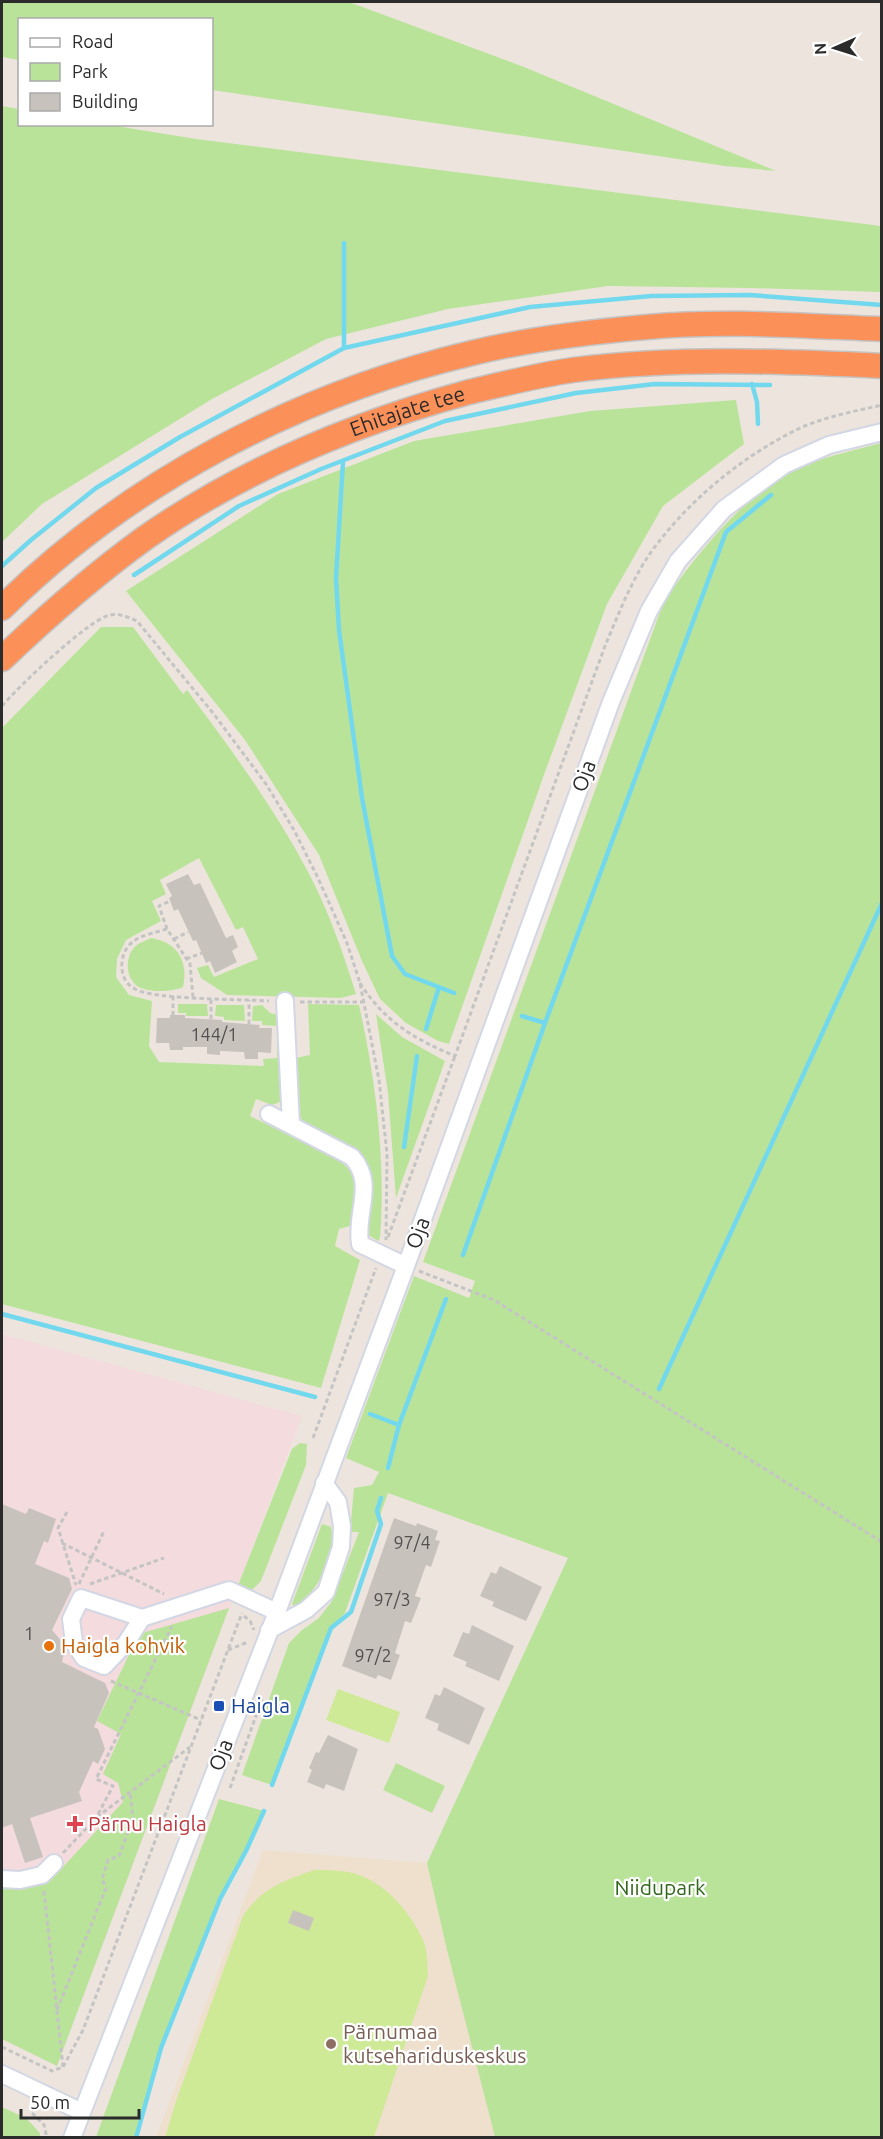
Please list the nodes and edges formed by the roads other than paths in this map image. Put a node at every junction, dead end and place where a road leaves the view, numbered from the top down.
1 (882, 329) edge
2 (882, 366) edge
3 (882, 432) edge
4 (2, 608) edge
5 (2, 659) edge
6 (285, 1002) road end
7 (269, 1114) dead end
8 (291, 1125) junction
9 (406, 1266) junction
10 (324, 1483) junction
11 (277, 1612) junction
12 (142, 1618) junction
13 (261, 1631) junction
14 (48, 1869) road end
15 (2, 1879) edge
16 (2, 2074) edge
17 (82, 2112) junction
18 (72, 2138) edge

1 - 4 highway, Ehitajate tee
2 - 5 highway, Ehitajate tee
3 - 9 street, Oja
6 - 8 street
7 - 8 street
8 - 9 street
9 - 10 street, Oja
10 - 11 street, Oja
10 - 13 street
11 - 12 street
11 - 13 street, Oja
12 - 12 street
13 - 17 street, Oja
14 - 15 street
16 - 17 street
17 - 18 street, Oja

